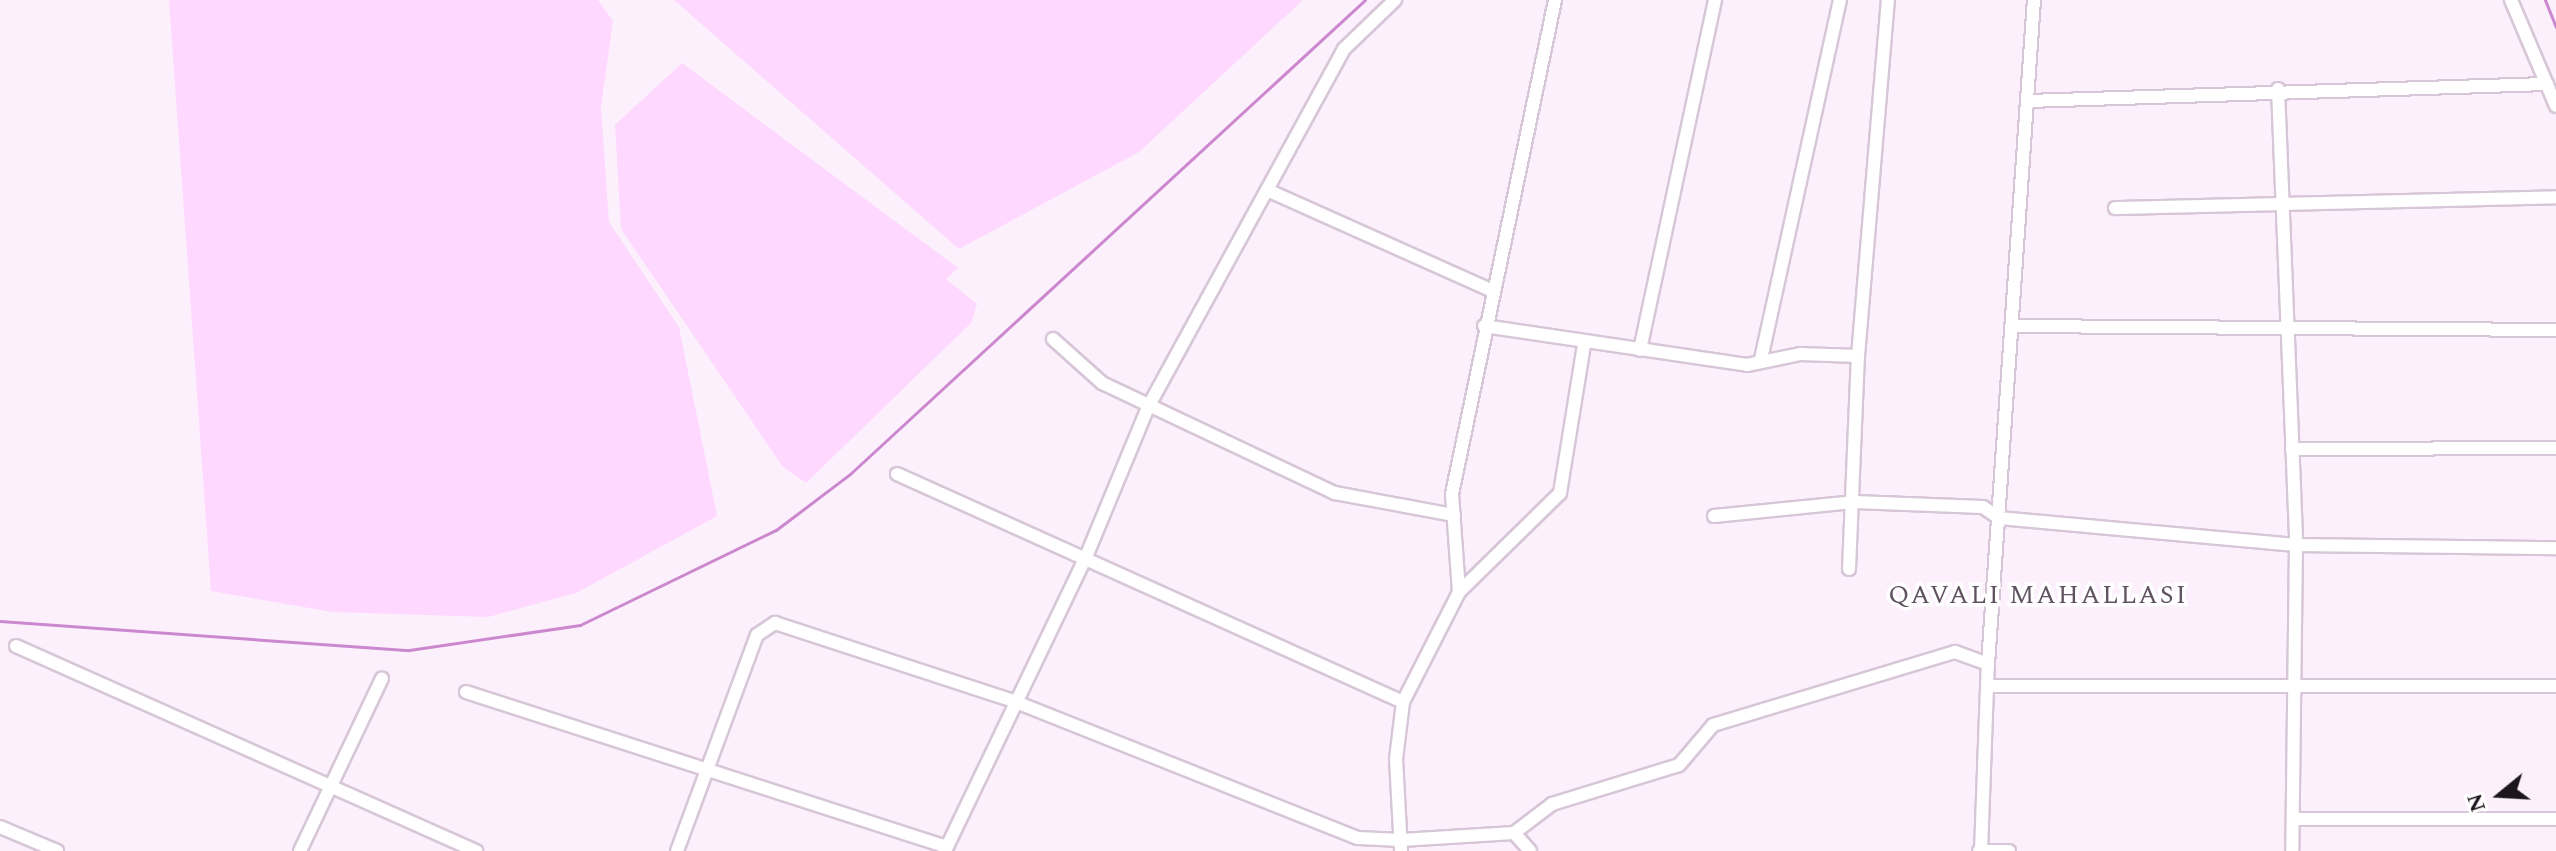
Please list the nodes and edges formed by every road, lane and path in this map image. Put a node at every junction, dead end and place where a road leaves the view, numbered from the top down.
1 (1395, 0) edge
2 (1555, 0) edge
3 (1715, 0) edge
4 (1840, 0) edge
5 (1888, 0) edge
6 (2034, 0) edge
7 (2511, 0) edge
8 (2547, 84) junction
9 (2278, 89) junction
10 (2028, 101) junction
11 (2556, 106) edge
12 (1267, 190) junction
13 (2556, 197) edge
14 (2115, 208) dead end
15 (2283, 208) junction
16 (1491, 290) junction
17 (1484, 326) junction
18 (2012, 326) junction
19 (2288, 330) junction
20 (2556, 330) edge
21 (1053, 339) dead end
22 (1584, 345) junction
23 (1640, 350) junction
24 (1858, 356) junction
25 (1761, 359) junction
26 (1148, 407) junction
27 (2556, 448) edge
28 (2292, 449) junction
29 (897, 474) dead end
30 (1855, 502) junction
31 (1454, 515) junction
32 (1714, 516) dead end
33 (1999, 518) junction
34 (2296, 545) junction
35 (2556, 548) edge
36 (1086, 557) junction
37 (1849, 569) dead end
38 (1459, 592) junction
39 (16, 646) dead end
40 (1988, 664) junction
41 (382, 678) dead end
42 (2292, 681) junction
43 (1988, 686) junction
44 (2556, 686) edge
45 (466, 692) dead end
46 (1016, 702) junction
47 (1403, 702) junction
48 (708, 774) junction
49 (330, 784) junction
50 (2294, 819) junction
51 (2556, 819) edge
52 (0, 827) edge
53 (1514, 833) junction
54 (1401, 846) edge
55 (946, 849) edge
56 (57, 851) edge
57 (300, 851) edge
58 (476, 851) edge
59 (677, 851) edge
60 (1530, 851) edge
61 (1981, 851) edge
62 (2009, 851) edge
63 (2292, 851) edge

1 - 12 street
2 - 16 street
3 - 23 street
4 - 25 street
5 - 24 street
6 - 10 street
7 - 8 street
8 - 9 street
8 - 11 street
9 - 10 street
9 - 15 street
10 - 18 street
12 - 16 street
12 - 26 street
13 - 15 street
14 - 15 street
15 - 19 street
16 - 17 street
17 - 22 street
17 - 31 street
18 - 19 street
18 - 33 street
19 - 20 street
19 - 28 street
21 - 26 street
22 - 23 street
22 - 38 street
23 - 25 street
24 - 25 street
24 - 30 street
26 - 31 street
26 - 36 street
27 - 28 street
28 - 34 street
29 - 36 street
30 - 32 street
30 - 33 street
30 - 37 street
31 - 38 street
33 - 34 street
33 - 40 street
34 - 35 street
34 - 42 street
36 - 46 street
36 - 47 street
38 - 47 street
39 - 49 street
40 - 43 street
40 - 53 street
41 - 49 street
42 - 43 street
42 - 44 street
42 - 50 street
43 - 61 street
45 - 48 street
46 - 48 street
46 - 54 street
46 - 55 street
47 - 54 street
48 - 55 street
48 - 59 street
49 - 57 street
49 - 58 street
50 - 51 street
50 - 63 street
52 - 56 street
53 - 54 street
53 - 60 street
61 - 62 street

